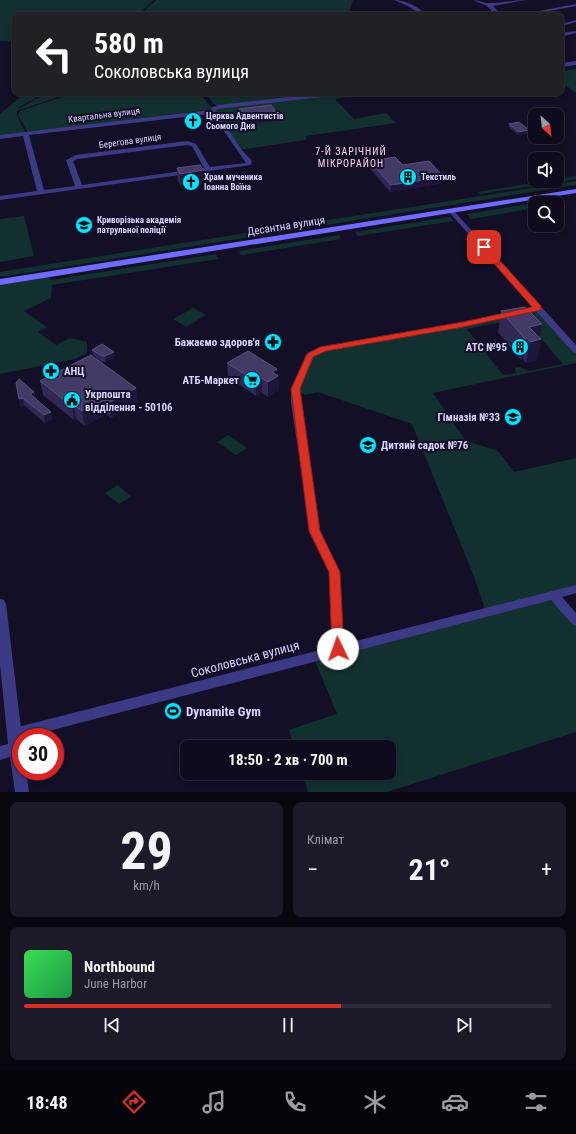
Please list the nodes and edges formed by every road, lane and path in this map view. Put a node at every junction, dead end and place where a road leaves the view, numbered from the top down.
1 (396, 0) edge
2 (475, 0) edge
3 (524, 0) edge
4 (489, 5) junction
5 (576, 6) edge
6 (420, 12) edge
7 (496, 12) edge
8 (538, 12) edge
9 (576, 21) edge
10 (564, 24) edge
11 (576, 32) edge
12 (564, 34) edge
13 (576, 63) edge
14 (564, 64) edge
15 (314, 96) edge
16 (211, 112) junction
17 (26, 134) junction
18 (0, 138) edge
19 (208, 170) junction
20 (79, 187) junction
21 (576, 191) edge
22 (41, 192) junction
23 (0, 197) edge
24 (451, 211) junction
25 (0, 282) edge
26 (538, 308) junction
27 (576, 350) edge
28 (576, 589) edge
29 (554, 595) junction
30 (0, 604) edge
31 (576, 621) edge
32 (338, 649) junction
33 (13, 728) edge
34 (37, 728) edge
35 (12, 750) edge
36 (0, 753) edge
37 (20, 780) edge
38 (22, 792) edge

1 - 6 street
2 - 4 street
3 - 4 street
4 - 7 street
5 - 8 street
9 - 10 street
11 - 12 street
13 - 14 street
15 - 16 street, Квартальна вулиця
16 - 17 street, Квартальна вулиця
16 - 19 street
17 - 18 street, Квартальна вулиця
17 - 22 street
19 - 20 street
19 - 20 street, Берегова вулиця
20 - 22 street
21 - 24 main road, Десантна вулиця
22 - 23 street
24 - 25 main road, Десантна вулиця
24 - 26 street
26 - 27 street
26 - 32 street
28 - 29 street, Соколовська вулиця
29 - 31 street
29 - 32 street, Соколовська вулиця
30 - 33 street
32 - 34 street, Соколовська вулиця
35 - 36 street
37 - 38 street

